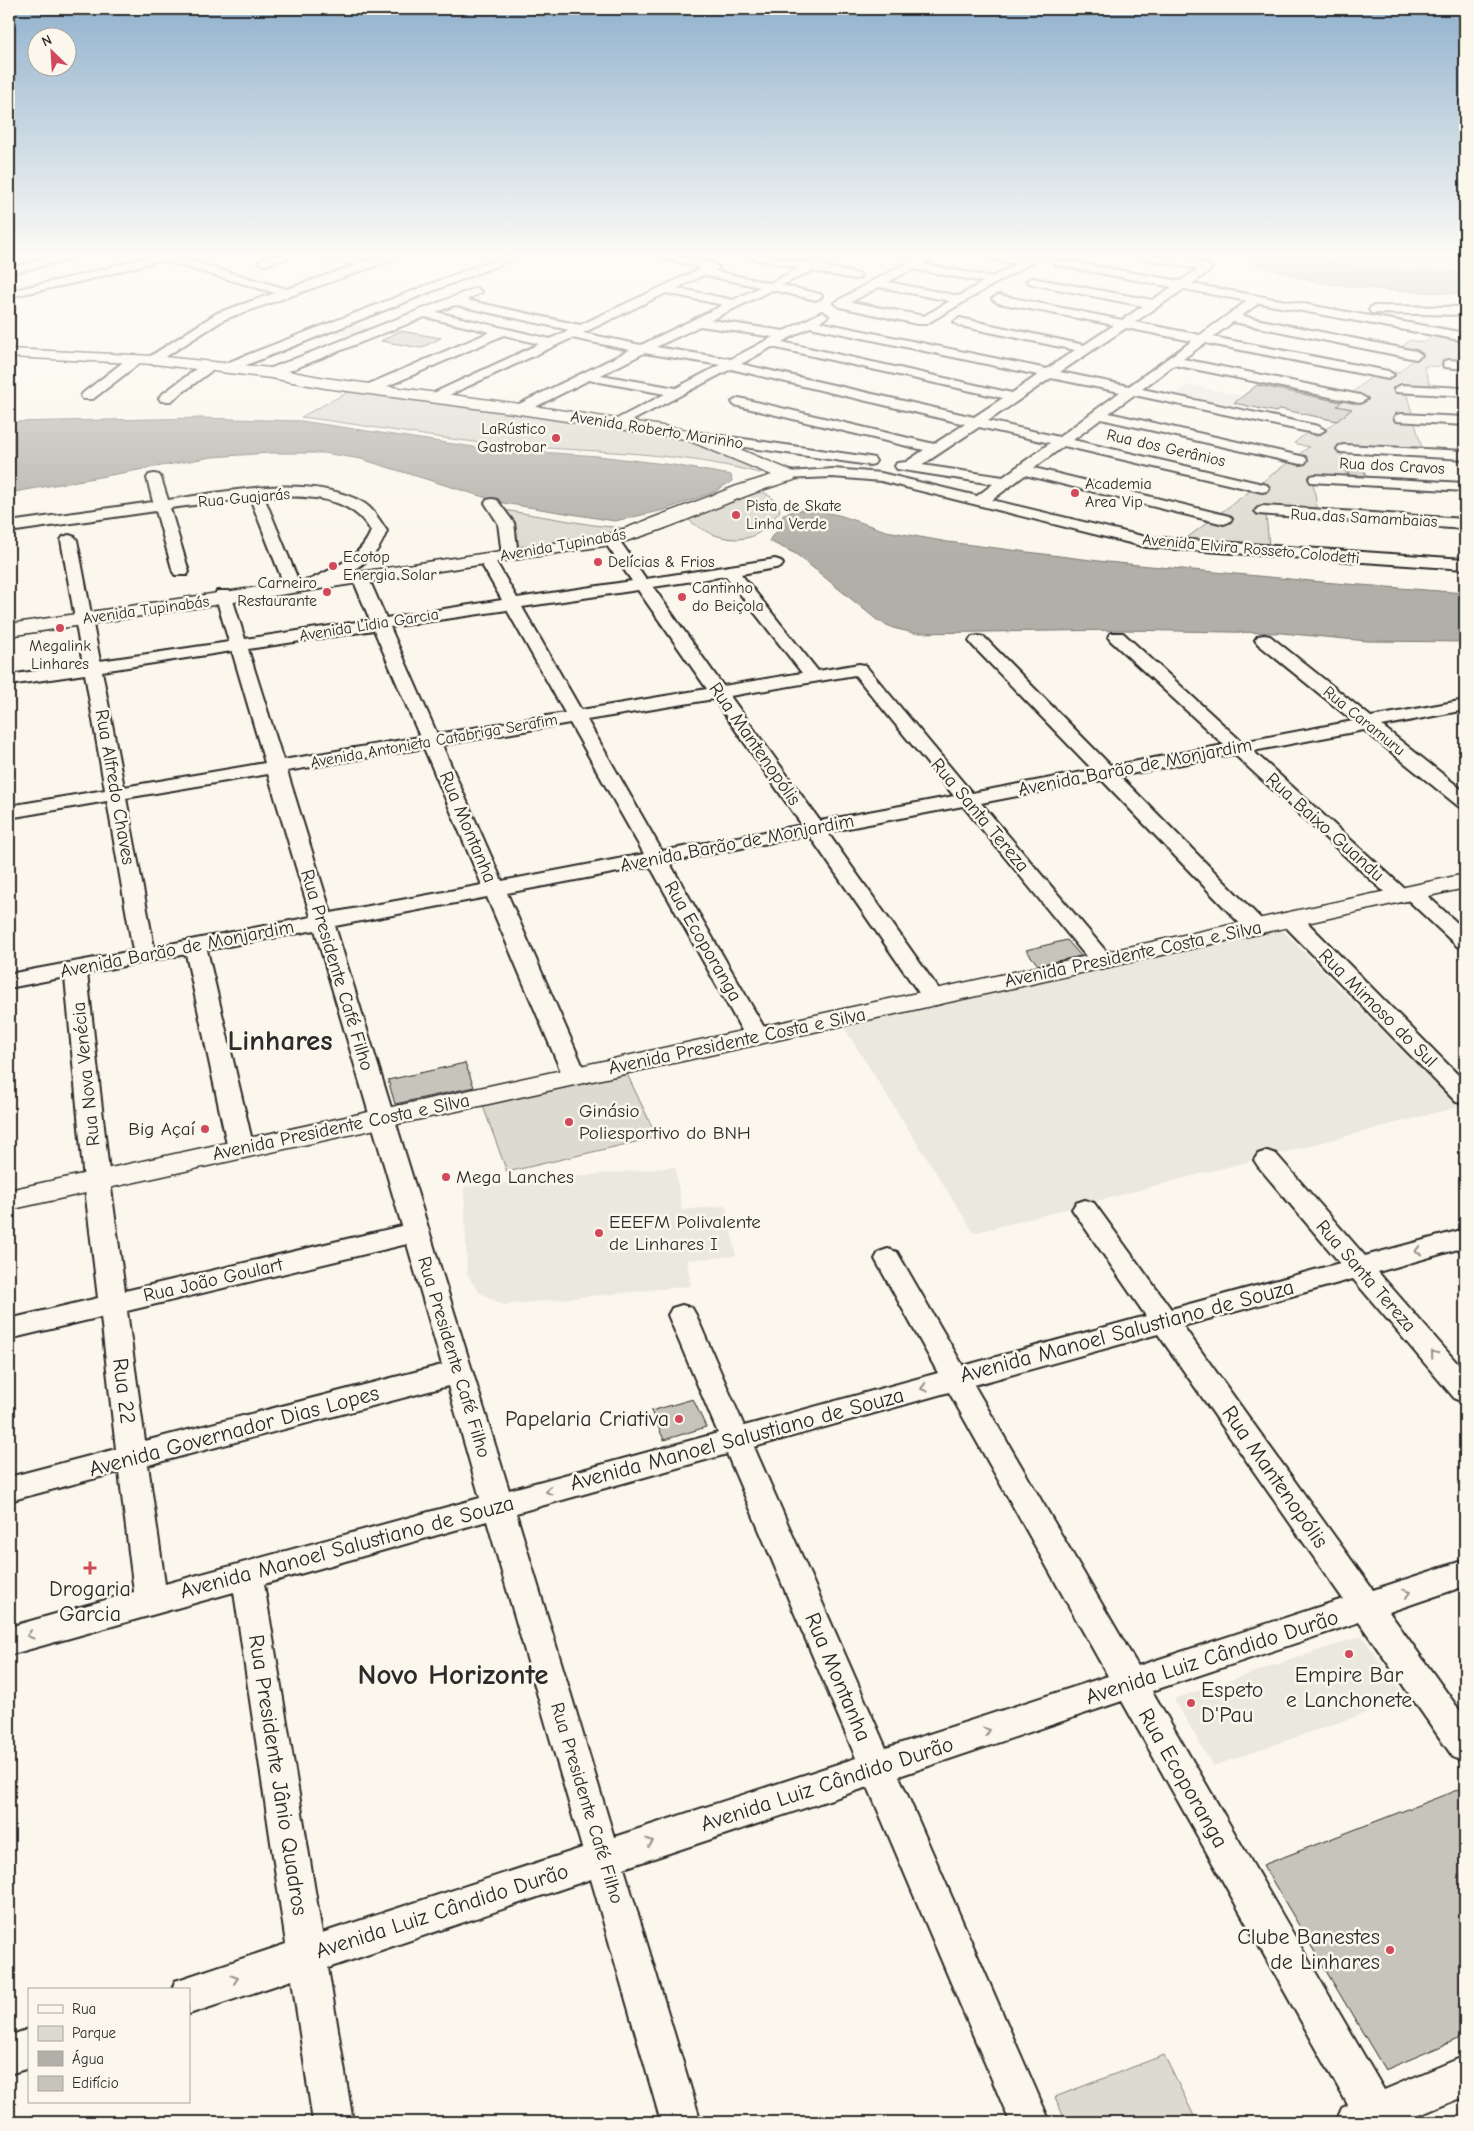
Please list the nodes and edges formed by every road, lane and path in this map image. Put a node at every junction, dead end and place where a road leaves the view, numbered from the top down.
1 (61, 355) edge
2 (161, 355) edge
3 (258, 355) edge
4 (316, 355) edge
5 (447, 355) edge
6 (525, 355) edge
7 (629, 355) edge
8 (680, 355) edge
9 (747, 355) edge
10 (826, 355) edge
11 (972, 355) edge
12 (1076, 355) edge
13 (1180, 355) edge
14 (1287, 355) edge
15 (136, 359) junction
16 (154, 360) junction
17 (1172, 361) junction
18 (731, 364) junction
19 (1449, 364) dead end
20 (1465, 365) edge
21 (209, 366) junction
22 (226, 368) junction
23 (271, 373) junction
24 (1049, 374) junction
25 (1388, 375) dead end
26 (587, 376) junction
27 (369, 389) junction
28 (1401, 389) dead end
29 (1131, 391) junction
30 (678, 392) junction
31 (1465, 392) edge
32 (88, 396) dead end
33 (1014, 397) junction
34 (166, 398) dead end
35 (434, 398) junction
36 (1360, 399) dead end
37 (739, 402) dead end
38 (520, 409) junction
39 (1098, 415) junction
40 (1401, 418) dead end
41 (1465, 421) edge
42 (976, 422) junction
43 (618, 424) junction
44 (1318, 430) dead end
45 (688, 435) junction
46 (1062, 442) junction
47 (936, 449) junction
48 (1344, 449) dead end
49 (1465, 455) edge
50 (1300, 460) dead end
51 (909, 467) junction
52 (1024, 470) junction
53 (788, 476) junction
54 (154, 478) dead end
55 (1316, 479) dead end
56 (1006, 482) junction
57 (1262, 488) dead end
58 (1465, 488) edge
59 (255, 493) junction
60 (980, 501) junction
61 (492, 503) dead end
62 (162, 506) junction
63 (1263, 511) dead end
64 (1224, 519) dead end
65 (1465, 524) edge
66 (9, 527) edge
67 (69, 540) dead end
68 (611, 540) junction
69 (510, 555) junction
70 (486, 558) junction
71 (775, 564) dead end
72 (1465, 564) edge
73 (730, 571) junction
74 (181, 572) dead end
75 (360, 577) junction
76 (314, 584) junction
77 (642, 584) junction
78 (288, 587) junction
79 (224, 596) junction
80 (512, 604) junction
81 (83, 617) junction
82 (380, 624) junction
83 (9, 625) edge
84 (9, 630) edge
85 (1117, 637) dead end
86 (1264, 640) dead end
87 (978, 641) dead end
88 (239, 645) junction
89 (93, 667) junction
90 (859, 669) joint
91 (814, 676) junction
92 (9, 680) edge
93 (719, 693) junction
94 (1465, 704) edge
95 (576, 717) junction
96 (1367, 723) junction
97 (431, 741) junction
98 (1238, 748) junction
99 (276, 768) junction
100 (1106, 773) junction
101 (116, 794) junction
102 (967, 799) junction
103 (1465, 802) edge
104 (9, 812) edge
105 (814, 828) junction
106 (656, 858) junction
107 (1465, 881) edge
108 (494, 889) junction
109 (1406, 894) junction
110 (1291, 920) junction
111 (322, 921) junction
112 (1256, 927) junction
113 (1465, 942) edge
114 (195, 945) junction
115 (146, 955) junction
116 (1102, 961) junction
117 (75, 968) junction
118 (9, 981) edge
119 (934, 998) junction
120 (758, 1036) junction
121 (575, 1076) junction
122 (1465, 1096) edge
123 (383, 1118) junction
124 (241, 1149) junction
125 (1267, 1160) dead end
126 (97, 1181) junction
127 (9, 1200) edge
128 (1085, 1208) dead end
129 (417, 1232) junction
130 (1465, 1238) edge
131 (888, 1258) dead end
132 (1359, 1267) junction
133 (113, 1304) junction
134 (682, 1315) dead end
135 (1165, 1321) junction
136 (9, 1329) edge
137 (458, 1372) junction
138 (956, 1379) junction
139 (1465, 1391) edge
140 (736, 1440) junction
141 (132, 1457) junction
142 (9, 1489) edge
143 (498, 1505) junction
144 (1465, 1574) edge
145 (248, 1575) junction
146 (151, 1602) junction
147 (1366, 1606) junction
148 (9, 1641) edge
149 (1130, 1684) junction
150 (1465, 1746) edge
151 (877, 1767) junction
152 (603, 1857) junction
153 (307, 1956) junction
154 (190, 1995) edge
155 (28, 2048) edge
156 (9, 2055) edge
157 (1465, 2076) edge
158 (1365, 2118) edge
159 (333, 2122) edge
160 (681, 2122) edge
161 (1030, 2122) edge

1 - 15 main road, Avenida Roberto Marinho
2 - 16 street
3 - 22 street
4 - 23 street
5 - 27 street
6 - 35 street
7 - 26 street
8 - 18 street, Rua dos Gerânios
9 - 18 street
10 - 33 street
11 - 24 street
12 - 24 street
13 - 17 street
14 - 25 street
15 - 16 main road, Avenida Roberto Marinho
15 - 32 street
16 - 21 main road, Avenida Roberto Marinho
17 - 29 street
17 - 36 street
18 - 30 street
18 - 42 street, Rua dos Gerânios
19 - 20 street
21 - 22 main road, Avenida Roberto Marinho
21 - 34 street
22 - 23 main road, Avenida Roberto Marinho
23 - 27 main road, Avenida Roberto Marinho
24 - 29 street
24 - 33 street
26 - 30 street
26 - 38 street
27 - 35 main road, Avenida Roberto Marinho
28 - 31 street
29 - 39 street
29 - 44 street
30 - 43 street
33 - 42 street
35 - 38 main road, Avenida Roberto Marinho
37 - 47 street
38 - 43 main road, Avenida Roberto Marinho
39 - 46 street
39 - 50 street
40 - 41 street
42 - 46 street, Rua dos Gerânios
42 - 47 street
43 - 45 main road, Avenida Roberto Marinho
45 - 51 street, Avenida Roberto Marinho
45 - 53 main road
46 - 52 street
46 - 57 street, Rua dos Gerânios
47 - 51 street
48 - 49 street
51 - 56 street, Avenida Roberto Marinho
52 - 56 street
52 - 64 street
53 - 60 street, Avenida Tupinabás
53 - 68 main road, Avenida Tupinabás
54 - 62 street
55 - 58 street, Rua dos Cravos
56 - 60 street
59 - 62 street, Rua Guajarás
59 - 76 street, Rua Guajarás
59 - 78 street
60 - 72 street, Avenida Elvira Rosseto Colodetti
61 - 69 street
62 - 66 street, Rua Guajarás
62 - 74 street
63 - 65 street, Rua das Samambaias
67 - 81 street, Rua Alfredo Chaves
68 - 69 main road, Avenida Tupinabás
68 - 77 street, Rua Mantenopólis
69 - 70 main road, Avenida Tupinabás
70 - 75 main road, Avenida Tupinabás
70 - 80 street, Rua Ecoporanga
71 - 73 street, Avenida Lidia Garcia
73 - 77 street, Avenida Lidia Garcia
73 - 91 street
75 - 76 main road, Avenida Tupinabás
75 - 82 street, Rua Montanha
76 - 78 main road, Avenida Tupinabás
77 - 80 street, Avenida Lidia Garcia
77 - 93 street, Rua Mantenopólis
78 - 79 main road, Avenida Tupinabás
79 - 81 main road, Avenida Tupinabás
79 - 88 street, Rua Presidente Café Filho
80 - 82 street, Avenida Lidia Garcia
80 - 95 street, Rua Ecoporanga
81 - 83 main road, Avenida Tupinabás
81 - 84 main road, Avenida Tupinabás
81 - 89 street, Rua Alfredo Chaves
82 - 88 street, Avenida Lidia Garcia
82 - 97 street, Rua Montanha
85 - 98 street, Rua Baixo Guandu
86 - 96 street, Rua Caramuru
87 - 100 street
88 - 89 street, Avenida Lidia Garcia
88 - 99 street, Rua Presidente Café Filho
89 - 92 street, Avenida Lidia Garcia
89 - 101 street, Rua Alfredo Chaves
90 - 91 street, Avenida Antonieta Catabriga Serafim
90 - 102 street, Rua Santa Tereza
91 - 93 street, Avenida Antonieta Catabriga Serafim
93 - 95 street, Avenida Antonieta Catabriga Serafim
93 - 105 street, Rua Mantenopólis
94 - 96 street, Avenida Barão de Monjardim
95 - 97 street, Avenida Antonieta Catabriga Serafim
95 - 106 street, Rua Ecoporanga
96 - 98 street, Avenida Barão de Monjardim
96 - 103 street, Rua Caramuru
97 - 99 street, Avenida Antonieta Catabriga Serafim
97 - 108 street, Rua Montanha
98 - 100 street, Avenida Barão de Monjardim
98 - 109 street, Rua Baixo Guandu
99 - 101 street, Avenida Antonieta Catabriga Serafim
99 - 111 street, Rua Presidente Café Filho
100 - 102 street, Avenida Barão de Monjardim
100 - 112 street
101 - 104 street, Avenida Antonieta Catabriga Serafim
101 - 115 street, Rua Alfredo Chaves
102 - 105 street, Avenida Barão de Monjardim
102 - 116 street, Rua Santa Tereza
105 - 106 street, Avenida Barão de Monjardim
105 - 119 street, Rua Mantenopólis
106 - 108 street, Avenida Barão de Monjardim
106 - 120 street, Rua Ecoporanga
107 - 109 main road, Avenida Presidente Costa e Silva
108 - 111 street, Avenida Barão de Monjardim
108 - 121 street, Rua Montanha
109 - 110 main road, Avenida Presidente Costa e Silva
109 - 113 street, Rua Baixo Guandu
110 - 112 main road, Avenida Presidente Costa e Silva
110 - 122 street, Rua Mimoso do Sul
111 - 114 street, Avenida Barão de Monjardim
111 - 123 street, Rua Presidente Café Filho
112 - 116 main road, Avenida Presidente Costa e Silva
114 - 115 street, Avenida Barão de Monjardim
114 - 124 street
115 - 117 street, Avenida Barão de Monjardim
116 - 119 main road, Avenida Presidente Costa e Silva
117 - 118 street, Avenida Barão de Monjardim
117 - 126 street, Rua Nova Venécia
119 - 120 main road, Avenida Presidente Costa e Silva
120 - 121 main road, Avenida Presidente Costa e Silva
121 - 123 main road, Avenida Presidente Costa e Silva
123 - 124 main road, Avenida Presidente Costa e Silva
123 - 129 street, Rua Presidente Café Filho
124 - 126 main road, Avenida Presidente Costa e Silva
125 - 132 street, Rua Santa Tereza
126 - 127 main road, Avenida Presidente Costa e Silva
126 - 133 street, Rua 22
128 - 135 street, Rua Mantenopólis
129 - 133 street, Rua João Goulart
129 - 137 street, Rua Presidente Café Filho
130 -> 132 street, Avenida Manoel Salustiano de Souza
131 - 138 street, Rua Ecoporanga
132 - 135 street, Avenida Manoel Salustiano de Souza
139 -> 132 street, Rua Santa Tereza
133 - 136 street, Rua João Goulart
133 - 141 street, Rua 22
134 - 140 street, Rua Montanha
135 - 138 street, Avenida Manoel Salustiano de Souza
135 - 147 street, Rua Mantenopólis
137 - 141 street, Avenida Governador Dias Lopes
137 - 143 street, Rua Presidente Café Filho
138 -> 140 street, Avenida Manoel Salustiano de Souza
138 - 149 street, Rua Ecoporanga
140 -> 143 street, Avenida Manoel Salustiano de Souza
140 - 151 street, Rua Montanha
141 - 142 street, Avenida Governador Dias Lopes
141 - 146 street, Rua 22
143 - 145 street, Avenida Manoel Salustiano de Souza
143 - 152 street, Rua Presidente Café Filho
147 -> 144 street, Avenida Luiz Cândido Durão
145 - 146 street, Avenida Manoel Salustiano de Souza
145 - 153 street, Rua Presidente Jânio Quadros
146 -> 148 street, Avenida Manoel Salustiano de Souza
147 - 149 street, Avenida Luiz Cândido Durão
147 - 150 street, Rua Mantenopólis
151 -> 149 street, Avenida Luiz Cândido Durão
149 - 158 street, Rua Ecoporanga
152 -> 151 street, Avenida Luiz Cândido Durão
151 - 161 street, Rua Montanha
152 - 153 street, Avenida Luiz Cândido Durão
152 - 160 street, Rua Presidente Café Filho
154 -> 153 street, Avenida Luiz Cândido Durão
153 - 159 street, Rua Presidente Jânio Quadros
155 - 156 street
157 - 158 street

